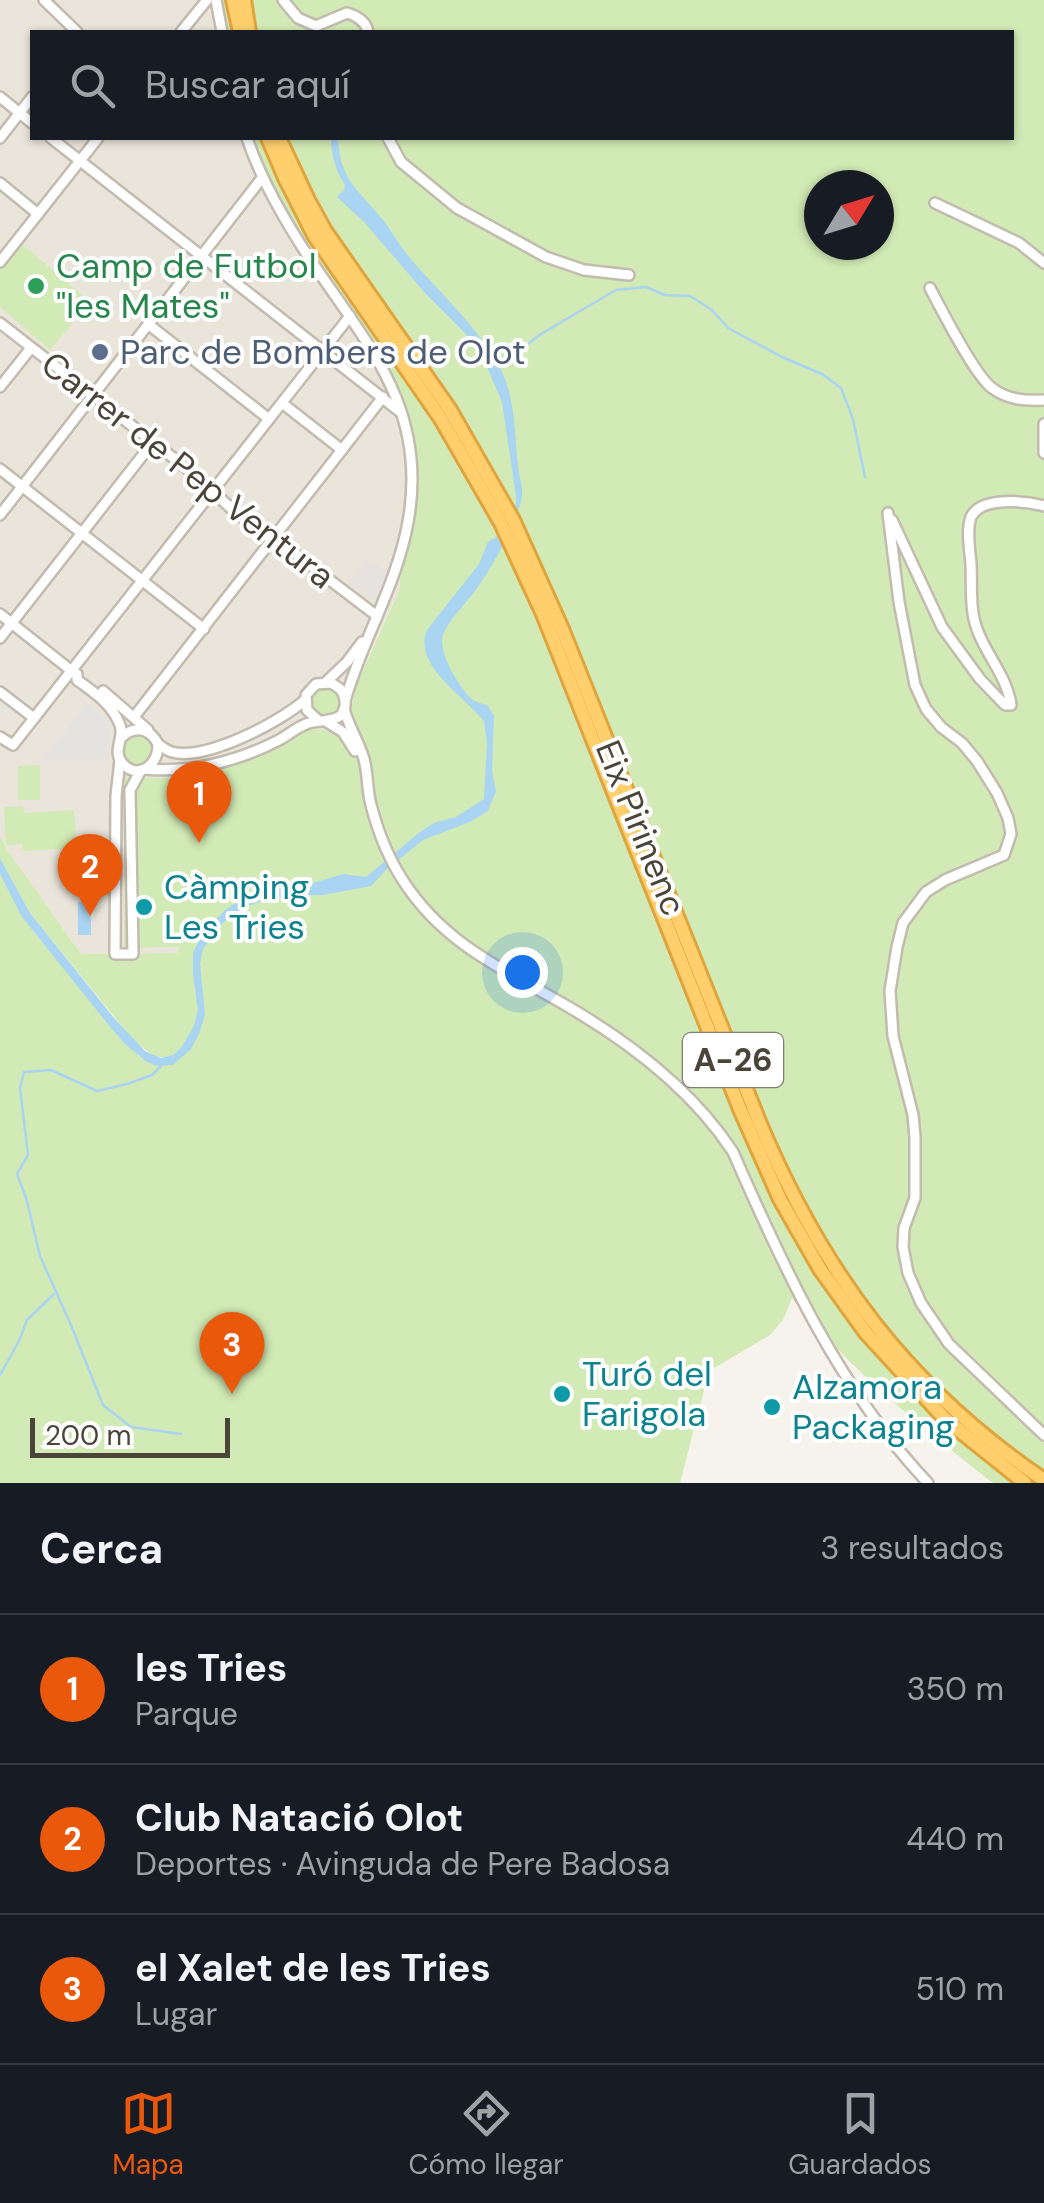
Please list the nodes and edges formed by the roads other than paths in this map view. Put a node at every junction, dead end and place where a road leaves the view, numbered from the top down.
1 (206, 0) edge
2 (216, 0) edge
3 (283, 0) edge
4 (49, 2) edge
5 (239, 4) edge
6 (75, 30) edge
7 (183, 30) edge
8 (222, 30) edge
9 (240, 30) edge
10 (248, 30) edge
11 (368, 30) edge
12 (0, 97) edge
13 (30, 100) edge
14 (20, 113) junction
15 (30, 121) edge
16 (0, 138) edge
17 (55, 140) edge
18 (96, 140) edge
19 (248, 140) edge
20 (269, 140) edge
21 (280, 140) edge
22 (389, 140) edge
23 (80, 160) junction
24 (262, 178) junction
25 (0, 183) edge
26 (936, 203) dead end
27 (38, 214) junction
28 (202, 255) junction
29 (0, 262) edge
30 (1044, 263) edge
31 (629, 275) dead end
32 (930, 288) dead end
33 (350, 316) junction
34 (0, 323) edge
35 (148, 324) junction
36 (30, 348) junction
37 (323, 350) junction
38 (0, 387) edge
39 (93, 396) junction
40 (383, 397) junction
41 (1044, 400) edge
42 (282, 403) junction
43 (402, 412) junction
44 (269, 419) junction
45 (1044, 424) edge
46 (153, 442) junction
47 (342, 450) junction
48 (1044, 453) edge
49 (0, 469) edge
50 (484, 480) junction
51 (22, 486) junction
52 (212, 491) junction
53 (1044, 506) edge
54 (0, 515) edge
55 (82, 534) junction
56 (272, 540) junction
57 (142, 581) junction
58 (0, 614) edge
59 (377, 616) junction
60 (11, 624) junction
61 (204, 629) junction
62 (367, 636) junction
63 (0, 638) edge
64 (74, 672) junction
65 (326, 682) junction
66 (0, 692) edge
67 (305, 700) junction
68 (345, 705) junction
69 (134, 717) junction
70 (34, 718) junction
71 (322, 721) junction
72 (149, 732) junction
73 (0, 737) edge
74 (122, 738) junction
75 (158, 744) junction
76 (120, 760) junction
77 (143, 770) junction
78 (367, 783) junction
79 (1044, 1435) edge
80 (1044, 1477) edge
81 (928, 1483) edge
82 (1025, 1483) edge

1 - 7 street
2 - 8 street
3 - 11 street
4 - 6 street
5 - 9 highway
5 - 10 highway
12 - 14 street
13 - 14 street
14 - 15 street
14 - 16 street
17 - 23 street
18 - 23 street
19 - 24 street
20 - 50 highway, Eix Pirinenc / A-26
21 - 50 highway, Eix Pirinenc / A-26
22 - 31 street
23 - 27 street
23 - 28 street
24 - 28 street
24 - 33 street
25 - 27 street
26 - 30 street
27 - 29 street
28 - 35 street
28 - 37 street
32 - 41 street
33 - 37 street
33 - 43 street
34 - 36 street, Carrer de Pep Ventura
35 - 39 street
35 - 44 street
36 - 38 street
36 - 39 street, Carrer de Pep Ventura
37 - 40 street
37 - 42 street
39 - 46 street, Carrer de Pep Ventura
39 - 51 street
40 - 43 street
40 - 47 street
42 - 44 street
42 - 47 street
43 - 59 street
44 - 52 street
45 - 48 street
46 - 52 street, Carrer de Pep Ventura
46 - 55 street
47 - 56 street
49 - 51 street
50 - 80 highway, Eix Pirinenc / A-26
50 - 82 highway, Eix Pirinenc / A-26
51 - 54 street
51 - 55 street
52 - 56 street, Carrer de Pep Ventura
52 - 57 street
53 - 79 street
55 - 57 street
55 - 60 street
56 - 59 street, Carrer de Pep Ventura
56 - 61 street
57 - 61 street
57 - 64 street
58 - 60 street
59 - 62 street
60 - 63 street
60 - 64 street
61 - 69 street
62 - 65 street
62 - 68 street
64 - 69 street
64 - 70 street
64 - 74 street
65 - 67 street
65 - 68 street
66 - 70 street
67 - 71 street
67 - 75 street
68 - 71 street
68 - 78 street
69 - 72 street
70 - 73 street
71 - 77 street
71 - 78 street
72 - 74 street
72 - 75 street
74 - 76 street
75 - 77 street
76 - 77 street
76 - 77 street
78 - 81 street

